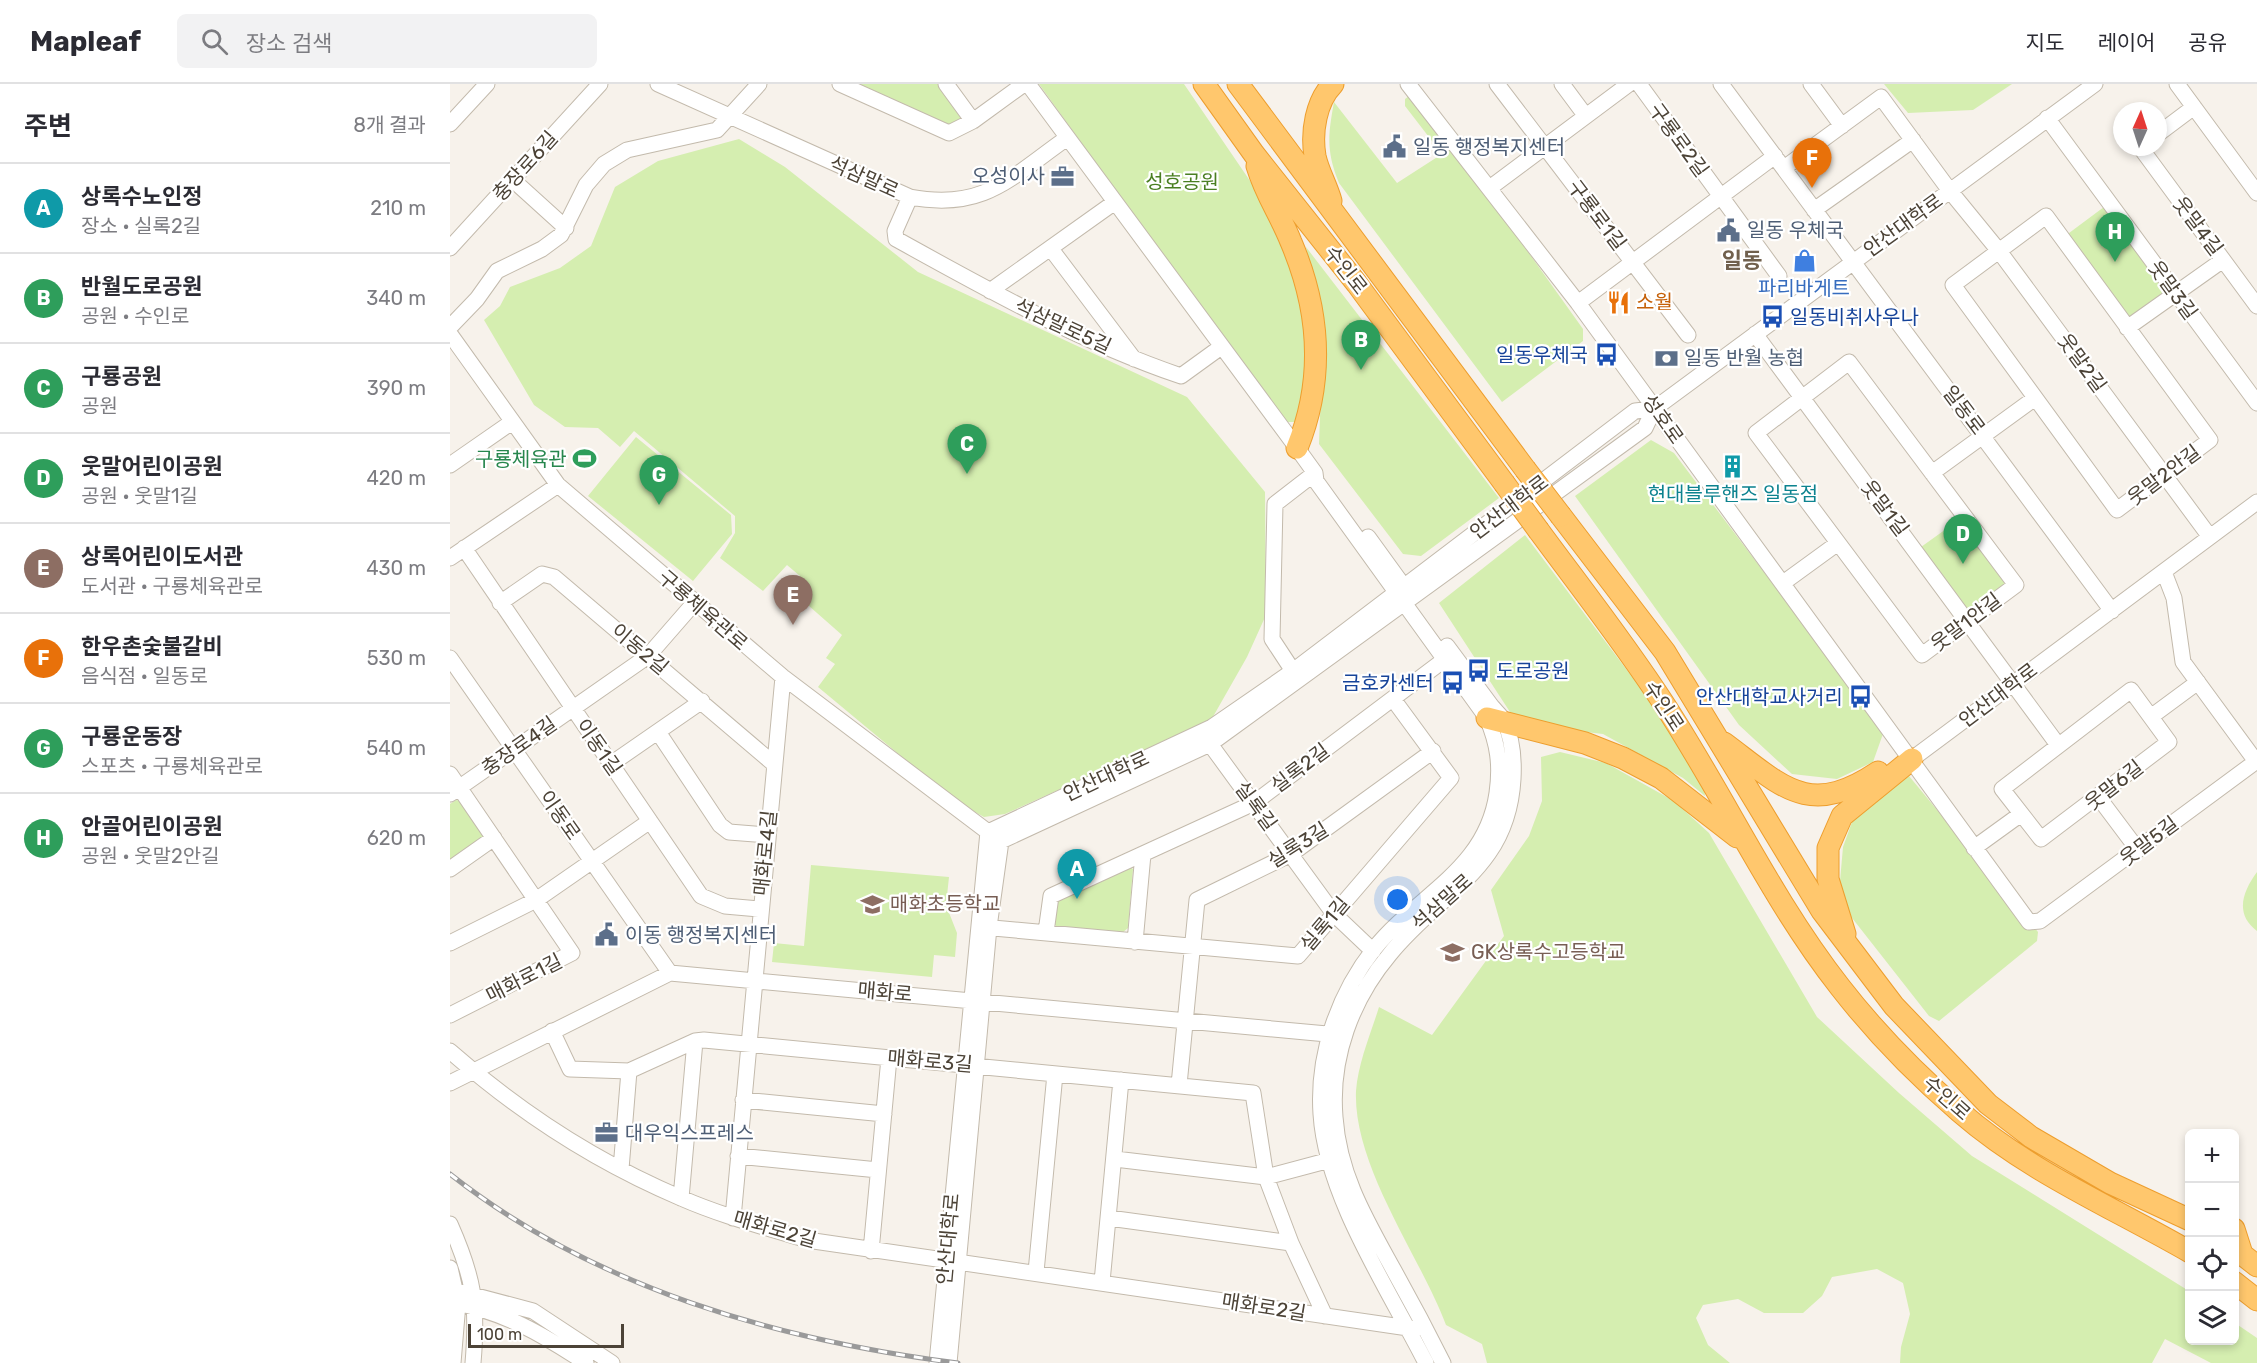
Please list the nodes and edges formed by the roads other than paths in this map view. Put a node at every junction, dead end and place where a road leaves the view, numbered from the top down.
1 (487, 84) edge
2 (600, 84) edge
3 (658, 84) edge
4 (759, 84) edge
5 (840, 84) edge
6 (946, 84) edge
7 (1026, 84) edge
8 (1204, 84) edge
9 (1238, 84) edge
10 (1333, 84) edge
11 (1408, 84) edge
12 (1497, 84) edge
13 (1562, 84) edge
14 (1629, 84) edge
15 (1639, 84) edge
16 (1721, 84) edge
17 (1811, 84) edge
18 (2095, 84) edge
19 (2177, 84) edge
20 (2194, 107) junction
21 (1585, 115) junction
22 (729, 116) junction
23 (2047, 118) junction
24 (973, 121) junction
25 (450, 124) edge
26 (1842, 126) junction
27 (2167, 127) edge
28 (1067, 138) junction
29 (1912, 140) junction
30 (1545, 146) junction
31 (1254, 154) junction
32 (1774, 156) junction
33 (2147, 156) edge
34 (1784, 168) junction
35 (513, 180) junction
36 (1491, 187) junction
37 (1950, 191) junction
38 (2257, 194) edge
39 (1719, 196) junction
40 (910, 197) junction
41 (1115, 202) junction
42 (1814, 210) junction
43 (1337, 219) junction
44 (566, 228) junction
45 (450, 248) edge
46 (1051, 249) junction
47 (1999, 251) junction
48 (1632, 260) junction
49 (2223, 260) junction
50 (1853, 261) junction
51 (1779, 276) dead end
52 (990, 291) junction
53 (2175, 293) junction
54 (1578, 303) junction
55 (2257, 306) edge
56 (450, 327) edge
57 (2127, 328) junction
58 (450, 334) edge
59 (1755, 334) junction
60 (1688, 335) dead end
61 (1221, 347) junction
62 (1136, 361) junction
63 (1803, 397) junction
64 (2034, 398) junction
65 (2257, 404) edge
66 (1654, 409) junction
67 (512, 422) junction
68 (1983, 436) junction
69 (1297, 448) junction
70 (450, 464) edge
71 (1315, 473) junction
72 (1932, 473) junction
73 (2164, 475) junction
74 (558, 485) junction
75 (2257, 502) edge
76 (2210, 537) junction
77 (1838, 543) junction
78 (464, 548) junction
79 (450, 558) edge
80 (2164, 572) junction
81 (1783, 583) junction
82 (1403, 596) junction
83 (695, 602) junction
84 (500, 603) junction
85 (2112, 611) junction
86 (1969, 621) junction
87 (648, 656) junction
88 (450, 658) edge
89 (1444, 660) junction
90 (1293, 671) junction
91 (783, 677) junction
92 (2198, 682) junction
93 (2014, 683) junction
94 (1393, 699) junction
95 (702, 701) junction
96 (573, 708) junction
97 (2151, 716) junction
98 (1496, 720) junction
99 (658, 732) junction
100 (1715, 736) junction
101 (1209, 744) junction
102 (2058, 745) junction
103 (514, 749) junction
104 (1432, 751) junction
105 (1912, 759) junction
106 (611, 764) junction
107 (774, 764) junction
108 (450, 774) edge
109 (455, 791) edge
110 (2098, 798) junction
111 (1254, 803) junction
112 (2021, 814) junction
113 (650, 821) junction
114 (768, 835) junction
115 (994, 837) junction
116 (494, 838) junction
117 (1745, 842) junction
118 (1974, 848) junction
119 (2138, 850) junction
120 (1143, 854) junction
121 (1291, 854) junction
122 (592, 861) junction
123 (450, 869) edge
124 (536, 900) junction
125 (759, 909) junction
126 (1334, 914) junction
127 (984, 927) junction
128 (1046, 932) junction
129 (1135, 942) junction
130 (450, 943) edge
131 (1191, 948) junction
132 (1850, 949) junction
133 (1373, 951) junction
134 (670, 974) junction
135 (753, 981) junction
136 (978, 1000) junction
137 (450, 1015) edge
138 (1185, 1021) junction
139 (552, 1032) junction
140 (1336, 1035) junction
141 (695, 1041) junction
142 (749, 1045) junction
143 (450, 1051) edge
144 (889, 1058) junction
145 (972, 1065) junction
146 (629, 1071) junction
147 (474, 1072) junction
148 (1056, 1074) junction
149 (1121, 1080) junction
150 (450, 1083) edge
151 (1179, 1085) junction
152 (743, 1100) junction
153 (884, 1114) junction
154 (738, 1156) junction
155 (1115, 1159) junction
156 (1330, 1160) junction
157 (621, 1169) junction
158 (878, 1170) junction
159 (1266, 1177) junction
160 (681, 1198) junction
161 (2185, 1216) edge
162 (733, 1218) junction
163 (1109, 1218) junction
164 (450, 1224) edge
165 (2238, 1237) edge
166 (1291, 1244) junction
167 (2185, 1249) edge
168 (871, 1251) junction
169 (2245, 1256) edge
170 (951, 1260) junction
171 (450, 1268) edge
172 (1036, 1272) junction
173 (1102, 1282) junction
174 (2239, 1285) edge
175 (454, 1296) edge
176 (475, 1300) junction
177 (2257, 1300) edge
178 (1325, 1316) junction
179 (1408, 1328) junction
180 (1426, 1330) junction
181 (453, 1363) edge
182 (473, 1363) edge
183 (586, 1363) edge
184 (612, 1363) edge
185 (937, 1363) edge
186 (949, 1363) edge
187 (1426, 1363) edge
188 (1443, 1363) edge

1 - 25 street
2 - 35 street, 충장로6길
3 - 22 street, 석삼말로
4 - 22 street
5 - 24 street
6 - 24 street
7 - 24 street
7 - 28 street, 석삼말로
8 - 31 highway, 수인로
9 - 43 highway, 수인로
10 - 43 highway
11 - 36 street, 성호로
12 - 30 street, 구룡로1길
13 - 21 street
14 - 21 street
15 - 39 street, 구룡로2길
16 - 32 street, 일동로
17 - 26 street
18 - 23 street, 안산대학로
19 - 20 street
20 - 27 street
20 - 38 street
21 - 30 street
22 - 40 street, 석삼말로
22 - 44 street
23 - 37 street, 안산대학로
23 - 53 street, 웃말3길
26 - 29 street, 웃말2길
26 - 34 street
28 - 40 street, 석삼말로
28 - 41 street, 석삼말로
29 - 37 street, 웃말2길
29 - 42 street
30 - 36 street
30 - 48 street, 구룡로1길
31 - 69 highway
31 - 117 highway, 수인로, bridge
32 - 34 street, 일동로
32 - 39 street
33 - 49 street, 웃말4길
34 - 42 street, 일동로
35 - 44 street
35 - 45 street, 충장로6길
36 - 54 street, 성호로
37 - 47 street, 웃말2길
37 - 50 street, 안산대학로
39 - 48 street
39 - 51 street, 구룡로2길
40 - 52 street, 석삼말로5길
41 - 46 street, 석삼말로5길
41 - 61 street, 석삼말로
42 - 50 street, 일동로
43 - 100 highway, 수인로, bridge
44 - 56 street
46 - 52 street, 석삼말로5길
46 - 62 street, 석삼말로5길
47 - 57 street, 웃말2안길
47 - 64 street, 웃말2안길
47 - 73 street, 웃말2길
48 - 54 street
48 - 60 street, 구룡로1길
49 - 53 street
49 - 55 street, 웃말4길
50 - 59 street, 안산대학로
50 - 68 street, 일동로
52 - 62 street, 석삼말로5길
53 - 57 street
53 - 65 street, 웃말3길
54 - 66 street, 성호로
57 - 73 street, 웃말2안길
58 - 67 street, 구룡체육관로
59 - 63 street, 웃말1길
59 - 66 street, 안산대학로
61 - 62 street, 석삼말로5길
61 - 69 street, 석삼말로
63 - 72 street, 웃말1안길
63 - 77 street, 웃말1안길
63 - 86 street, 웃말1길
64 - 68 street
64 - 73 street, 웃말2안길
66 - 81 street, 성호로
66 - 82 street, 안산대학로
67 - 70 street
67 - 74 street, 구룡체육관로
68 - 72 street
68 - 85 street, 일동로
69 - 71 street, 석삼말로
71 - 82 street, 석삼말로
71 - 90 street
72 - 86 street, 웃말1안길
73 - 76 street, 웃말2길
74 - 78 street
74 - 83 street, 구룡체육관로
75 - 76 street, 안산대학로
76 - 80 street, 안산대학로
77 - 81 street
77 - 86 street, 웃말1안길
78 - 79 street
78 - 84 street, 이동1길
80 - 85 street, 안산대학로
80 - 92 street, 웃말5길
81 - 105 street, 성호로
82 - 89 street, 석삼말로
82 - 90 street, 안산대학로
82 - 98 street, 석삼말로
82 - 101 street, 안산대학로
83 - 87 street, 충장로4길
83 - 91 street, 구룡체육관로
84 - 87 street, 이동2길
84 - 96 street, 이동1길
85 - 93 street, 안산대학로
86 - 93 street, 웃말1길
87 - 95 street, 이동2길
87 - 96 street, 충장로4길
88 - 103 street, 이동로
89 - 94 street, 실록2길
89 - 98 street, 석삼말로
90 - 115 street, 안산대학로
91 - 107 street, 매화로4길
91 - 115 street, 구룡체육관로
92 - 97 street
92 - 119 street, 웃말5길
93 - 102 street
93 - 105 street, 안산대학로
94 - 104 street, 실록1길
94 - 111 street, 실록2길
95 - 99 street
95 - 107 street, 이동2길
96 - 103 street, 충장로4길
96 - 106 street, 이동1길
97 - 102 street, 웃말6길
97 - 110 street, 웃말6길
98 - 117 highway
98 - 133 street, 석삼말로
98 - 140 street, 석삼말로
99 - 106 street
99 - 114 street
100 - 105 highway
100 - 132 highway, 수인로
101 - 111 street, 실록길
101 - 115 street, 안산대학로
102 - 112 street, 웃말6길
103 - 109 street, 충장로4길
103 - 122 street, 이동로
104 - 121 street, 실록3길
104 - 126 street, 실록1길
105 - 118 street, 웃말5길
105 - 132 highway
106 - 113 street, 이동1길
107 - 114 street, 매화로4길
108 - 109 street, 매화로1길
109 - 116 street, 매화로1길
110 - 112 street, 웃말6길
110 - 119 street
111 - 120 street, 실록2길
111 - 121 street, 실록길
112 - 118 street
113 - 122 street
113 - 125 street, 이동1길
114 - 125 street, 매화로4길
115 - 127 street, 안산대학로
116 - 123 street
116 - 124 street, 매화로1길
117 - 167 highway, 수인로
118 - 119 street, 웃말5길
120 - 128 street, 실록2길
120 - 129 street
121 - 126 street, 실록길
121 - 131 street, 실록3길
122 - 124 street
122 - 134 street, 이동로
124 - 130 street
124 - 137 street, 매화로1길
125 - 135 street, 매화로4길
126 - 131 street, 실록1길
126 - 133 street, 실록길
127 - 128 street, 실록1길
127 - 136 street, 안산대학로
128 - 129 street, 실록1길
129 - 131 street, 실록1길
131 - 138 street
132 - 161 highway, 수인로
133 - 140 street, 석삼말로
134 - 135 street, 매화로
134 - 139 street
135 - 136 street, 매화로
135 - 142 street, 매화로4길
136 - 138 street, 매화로
136 - 145 street, 안산대학로
138 - 140 street, 매화로
138 - 151 street
139 - 146 street, 매화로3길
139 - 147 street
140 - 156 street, 석삼말로
140 - 180 street, 석삼말로
141 - 142 street, 매화로3길
141 - 146 street, 매화로3길
141 - 160 street
142 - 144 street, 매화로3길
142 - 152 street, 매화로4길
143 - 147 street
144 - 145 street, 매화로3길
144 - 153 street
145 - 148 street, 매화로3길
145 - 170 street, 안산대학로
146 - 157 street
147 - 150 street
147 - 157 street, 매화로2길
148 - 149 street, 매화로3길
148 - 172 street
149 - 151 street, 매화로3길
149 - 155 street
151 - 159 street, 매화로3길
152 - 153 street
152 - 154 street, 매화로4길
153 - 158 street
154 - 158 street
154 - 162 street, 매화로4길
155 - 159 street
155 - 163 street
156 - 159 street
156 - 179 street, 석삼말로
157 - 160 street, 매화로2길
158 - 168 street
159 - 166 street, 매화로3길
160 - 162 street, 매화로2길
162 - 168 street, 매화로2길
163 - 166 street
163 - 173 street
164 - 176 street
165 - 169 highway
166 - 178 street, 매화로3길
168 - 170 street, 매화로2길
170 - 172 street, 매화로2길
170 - 185 street, 안산대학로
170 - 186 street, 안산대학로
171 - 175 street
172 - 173 street, 매화로2길
173 - 178 street, 매화로2길
174 - 177 highway
175 - 176 street
175 - 181 street
176 - 182 street
176 - 183 street
176 - 184 street
178 - 179 street, 매화로2길
179 - 180 street, 매화로2길
179 - 187 street, 석삼말로
180 - 188 street, 석삼말로

